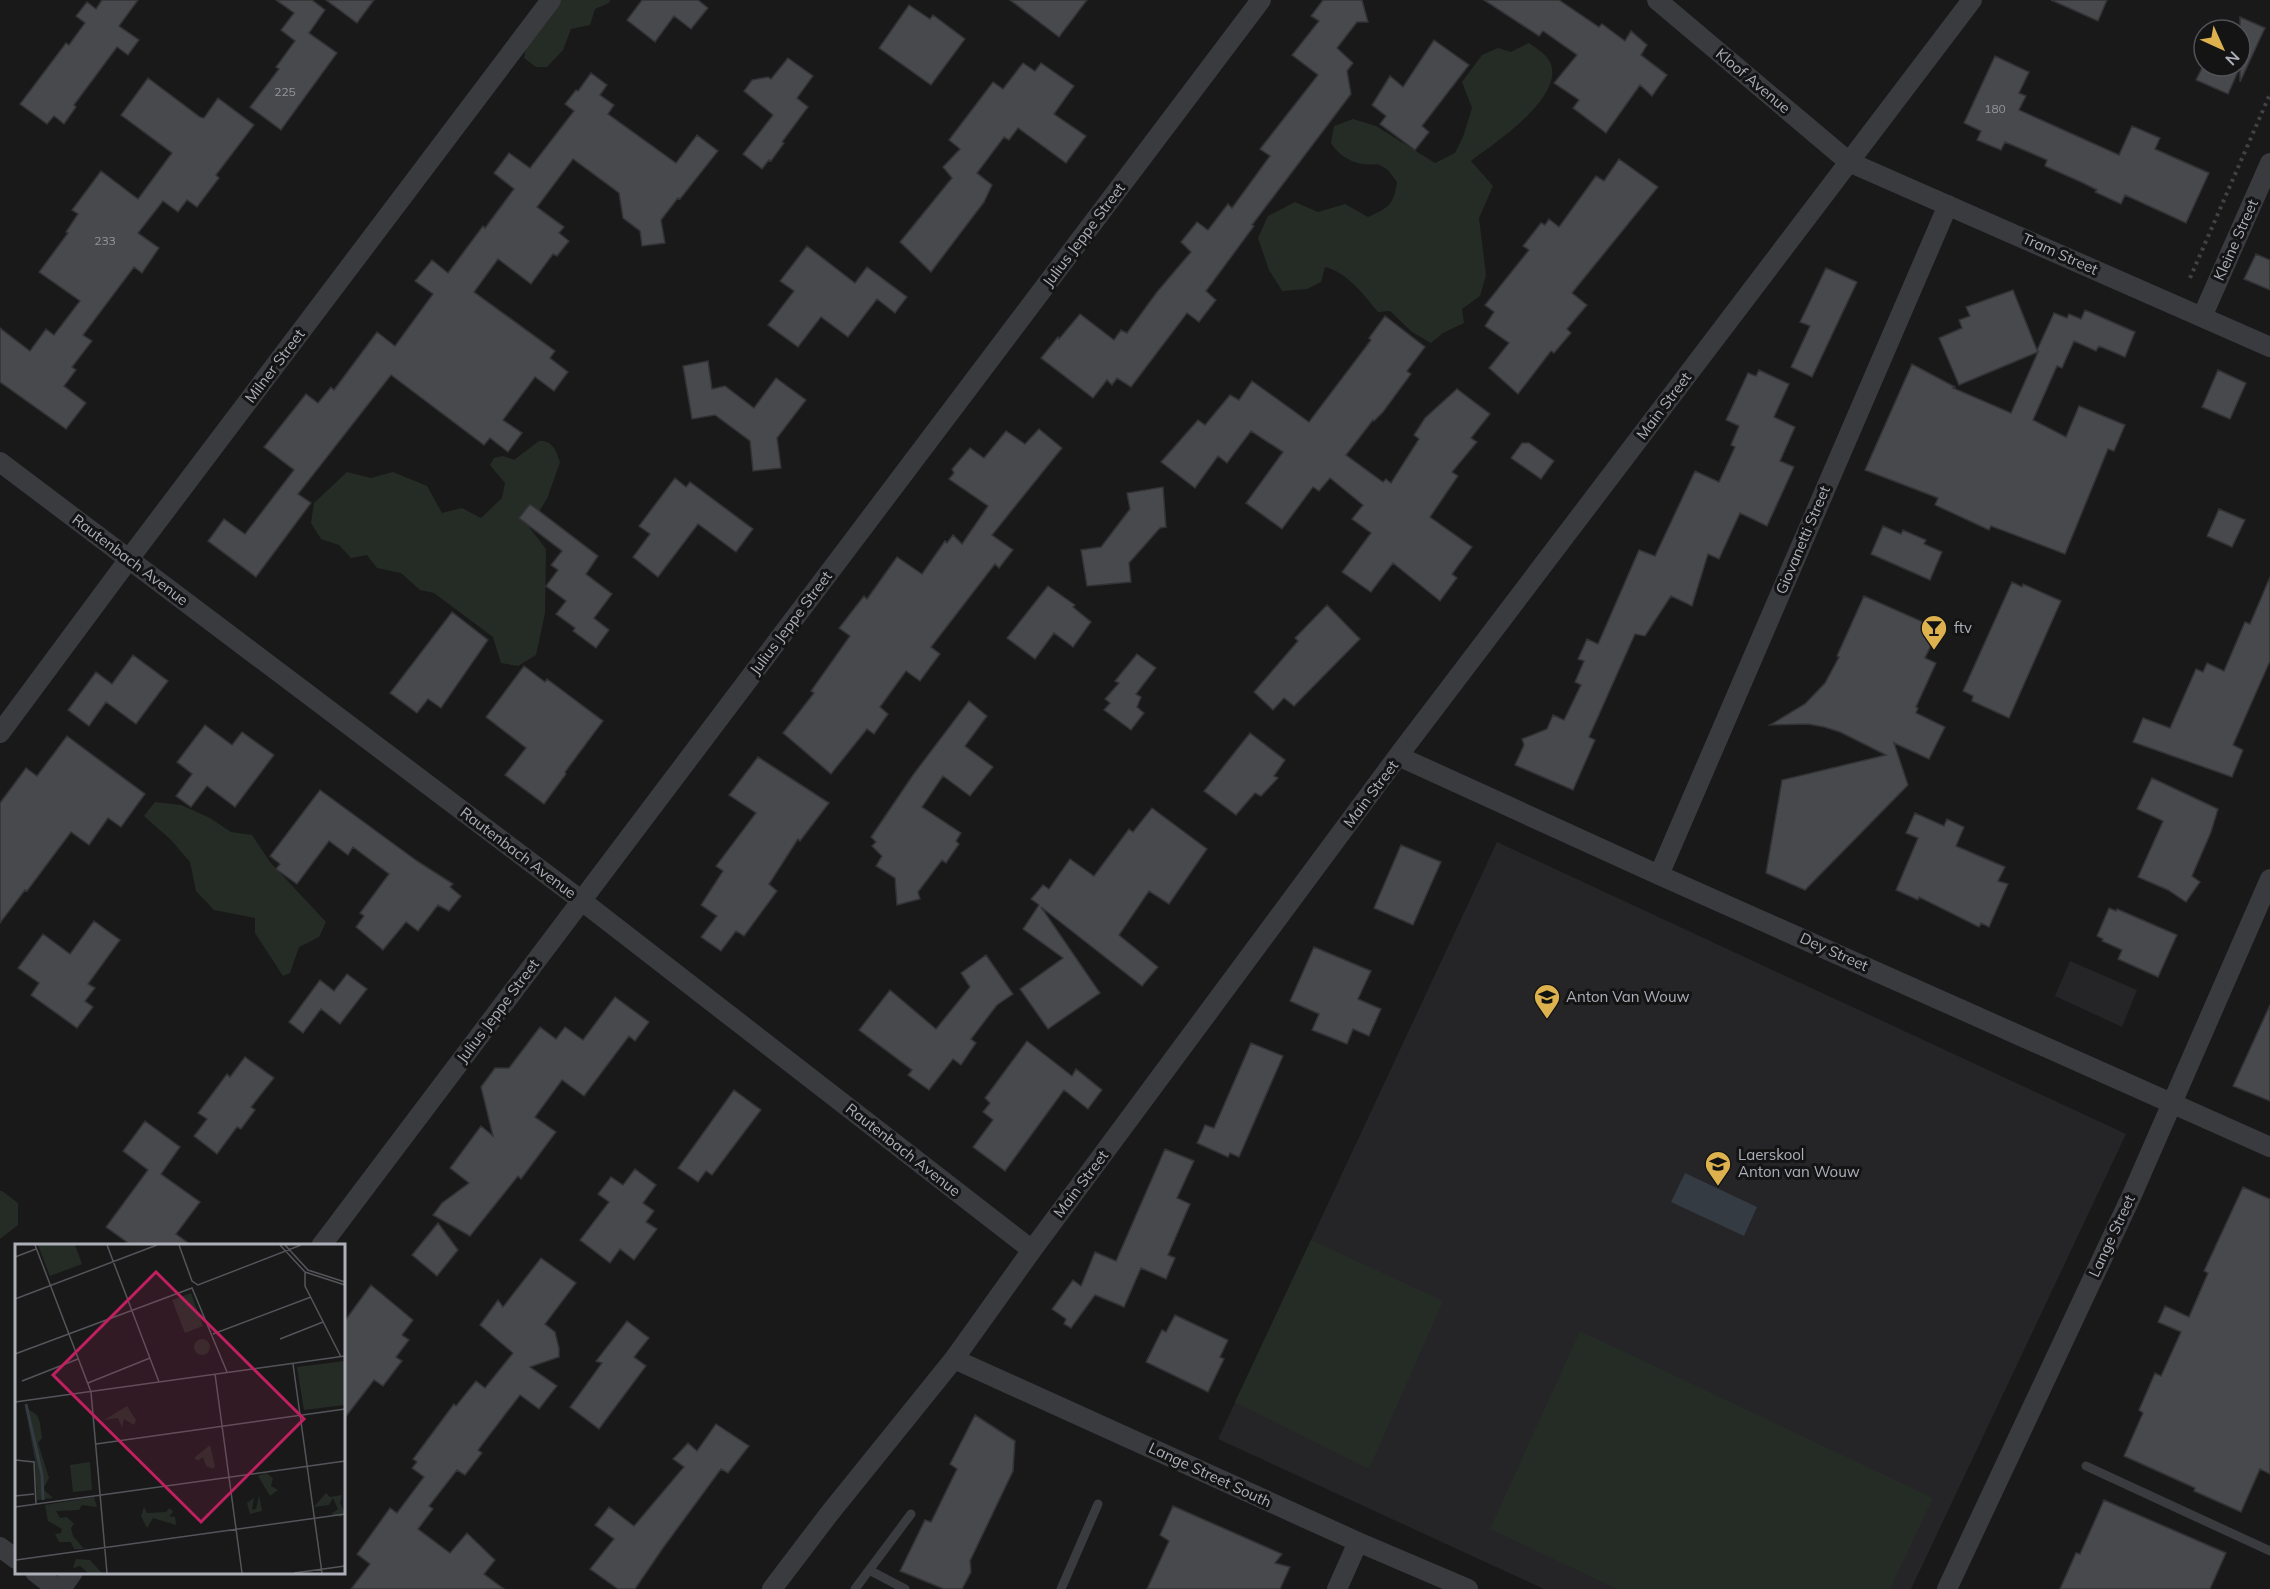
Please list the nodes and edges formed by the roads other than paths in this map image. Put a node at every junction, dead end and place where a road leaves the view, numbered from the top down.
1 (551, 0) edge
2 (1261, 0) edge
3 (1657, 0) edge
4 (1972, 0) edge
5 (1850, 162) junction
6 (2270, 163) edge
7 (1948, 205) junction
8 (2202, 317) junction
9 (2270, 347) edge
10 (0, 462) edge
11 (129, 559) junction
12 (0, 733) edge
13 (1398, 756) junction
14 (1659, 875) junction
15 (2270, 879) edge
16 (582, 901) junction
17 (2173, 1103) junction
18 (2270, 1147) edge
19 (322, 1244) edge
20 (1032, 1250) junction
21 (954, 1359) junction
22 (2086, 1466) dead end
23 (1098, 1504) dead end
24 (911, 1514) dead end
25 (1358, 1542) junction
26 (0, 1547) edge
27 (2270, 1551) edge
28 (15, 1558) edge
29 (869, 1570) junction
30 (38, 1574) edge
31 (71, 1574) edge
32 (59, 1589) edge
33 (771, 1589) edge
34 (855, 1589) edge
35 (905, 1589) edge
36 (1061, 1589) edge
37 (1337, 1589) edge
38 (1468, 1589) edge
39 (1947, 1589) edge

1 - 11 street, Milner Street
2 - 16 street, Julius Jeppe Street
3 - 5 street, Kloof Avenue
4 - 5 street, Main Street
5 - 7 street, Tram Street
5 - 13 street, Main Street
6 - 8 street, Kleine Street
7 - 8 street, Tram Street
7 - 14 street, Giovanetti Street
8 - 9 street, Tram Street
10 - 11 street, Rautenbach Avenue
11 - 12 street, Milner Street
11 - 16 street, Rautenbach Avenue
13 - 14 street, Dey Street
13 - 20 street, Main Street
14 - 17 street, Dey Street
15 - 17 street, Lange Street
16 - 19 street, Julius Jeppe Street
16 - 20 street, Rautenbach Avenue
17 - 18 street, Dey Street
17 - 39 street, Lange Street
20 - 21 street, Main Street
21 - 25 street, Lange Street South
21 - 33 street, Main Street
22 - 27 lane
23 - 36 lane
24 - 29 lane
25 - 37 street
25 - 38 street, Lange Street South
26 - 28 street
29 - 34 lane
29 - 35 lane
30 - 32 street
31 - 32 street

